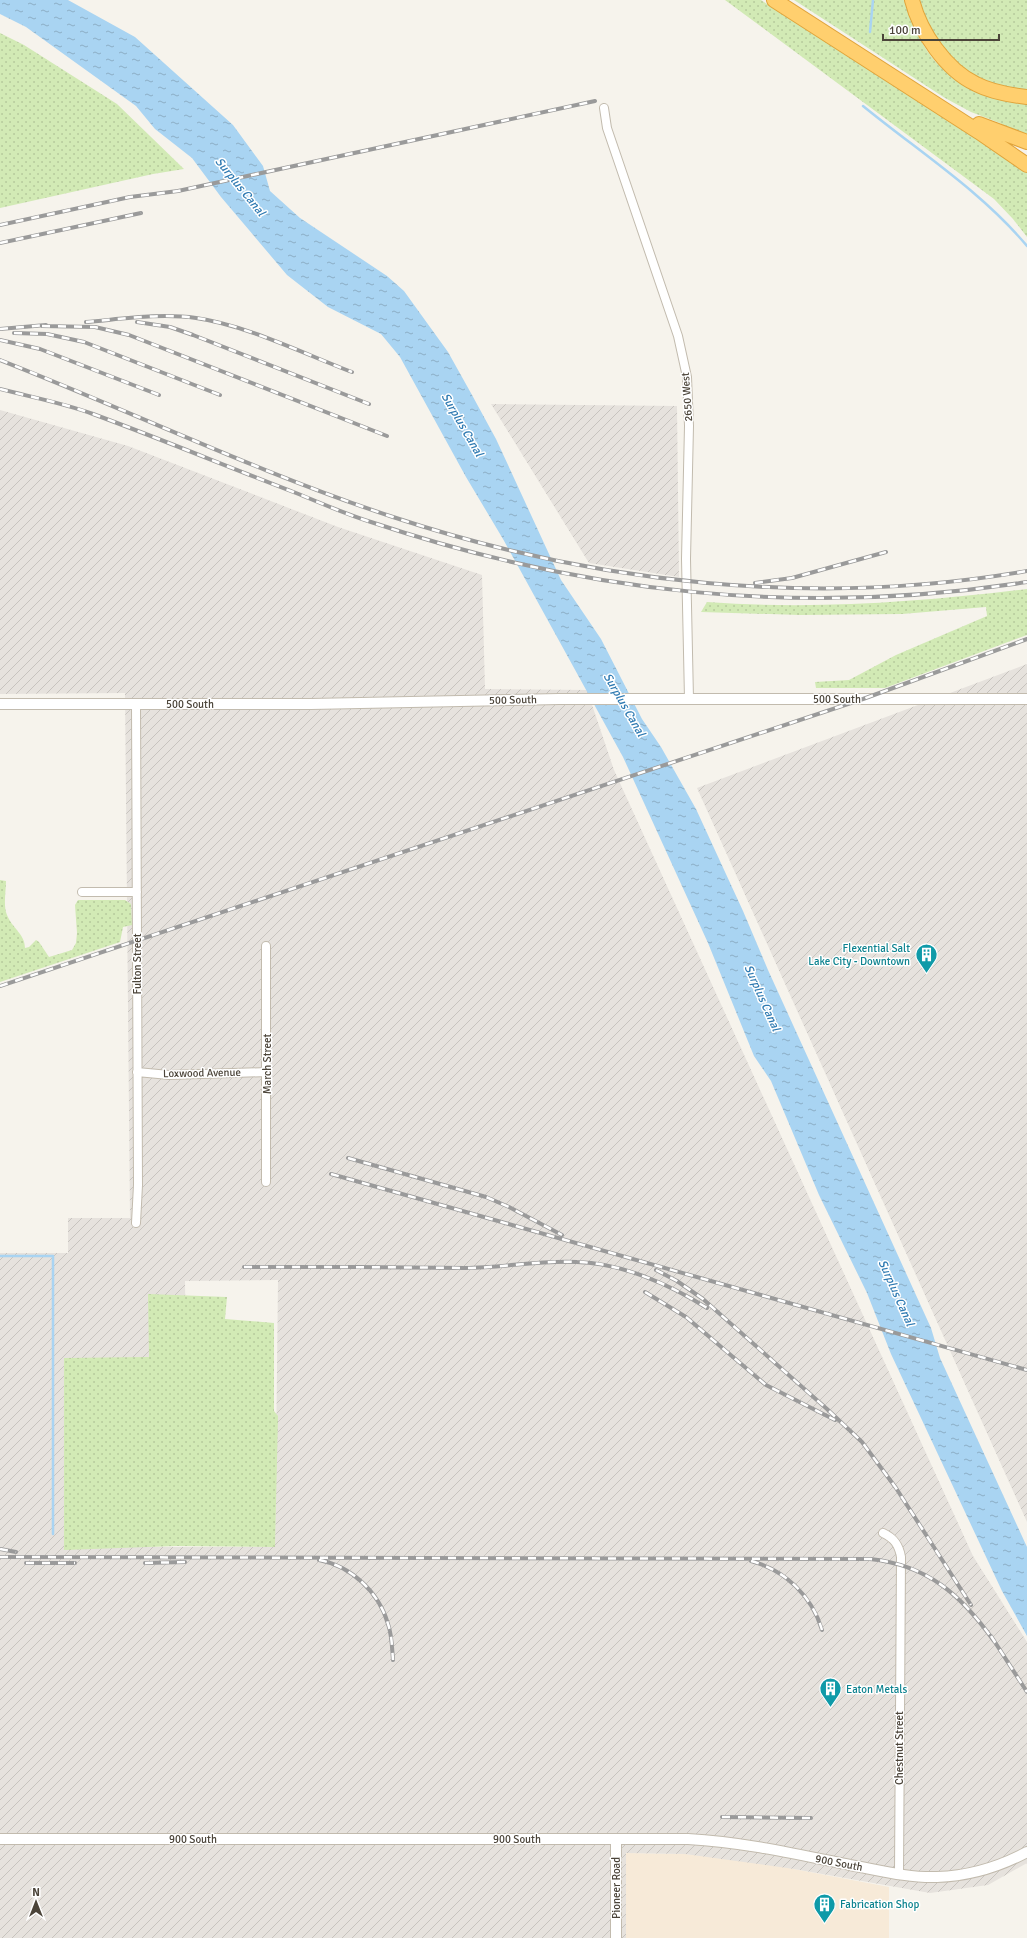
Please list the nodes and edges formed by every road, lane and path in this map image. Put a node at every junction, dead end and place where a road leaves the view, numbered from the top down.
1 (774, 0) edge
2 (912, 0) edge
3 (1027, 97) edge
4 (933, 102) junction
5 (604, 108) dead end
6 (1027, 142) edge
7 (1027, 165) edge
8 (689, 699) junction
9 (1027, 699) edge
10 (0, 704) edge
11 (136, 704) junction
12 (82, 892) dead end
13 (137, 892) junction
14 (266, 946) dead end
15 (137, 1072) junction
16 (267, 1072) junction
17 (266, 1182) dead end
18 (136, 1223) dead end
19 (883, 1533) dead end
20 (0, 1839) edge
21 (616, 1839) junction
22 (1027, 1852) edge
23 (899, 1874) junction
24 (616, 1938) edge

1 - 4 highway
2 - 3 highway
4 - 6 highway
4 - 7 highway
5 - 8 street, 2650 West
8 - 9 street, 500 South
8 - 11 street, 500 South
10 - 11 street, 500 South
11 - 13 street, Fulton Street
12 - 13 street
13 - 15 street, Fulton Street
14 - 16 street, March Street
15 - 16 street, Loxwood Avenue
15 - 18 street, Fulton Street
16 - 17 street, March Street
19 - 23 street, Chestnut Street
20 - 21 street, 900 South
21 - 23 street, 900 South
21 - 24 street, Pioneer Road
22 - 23 street, 900 South

